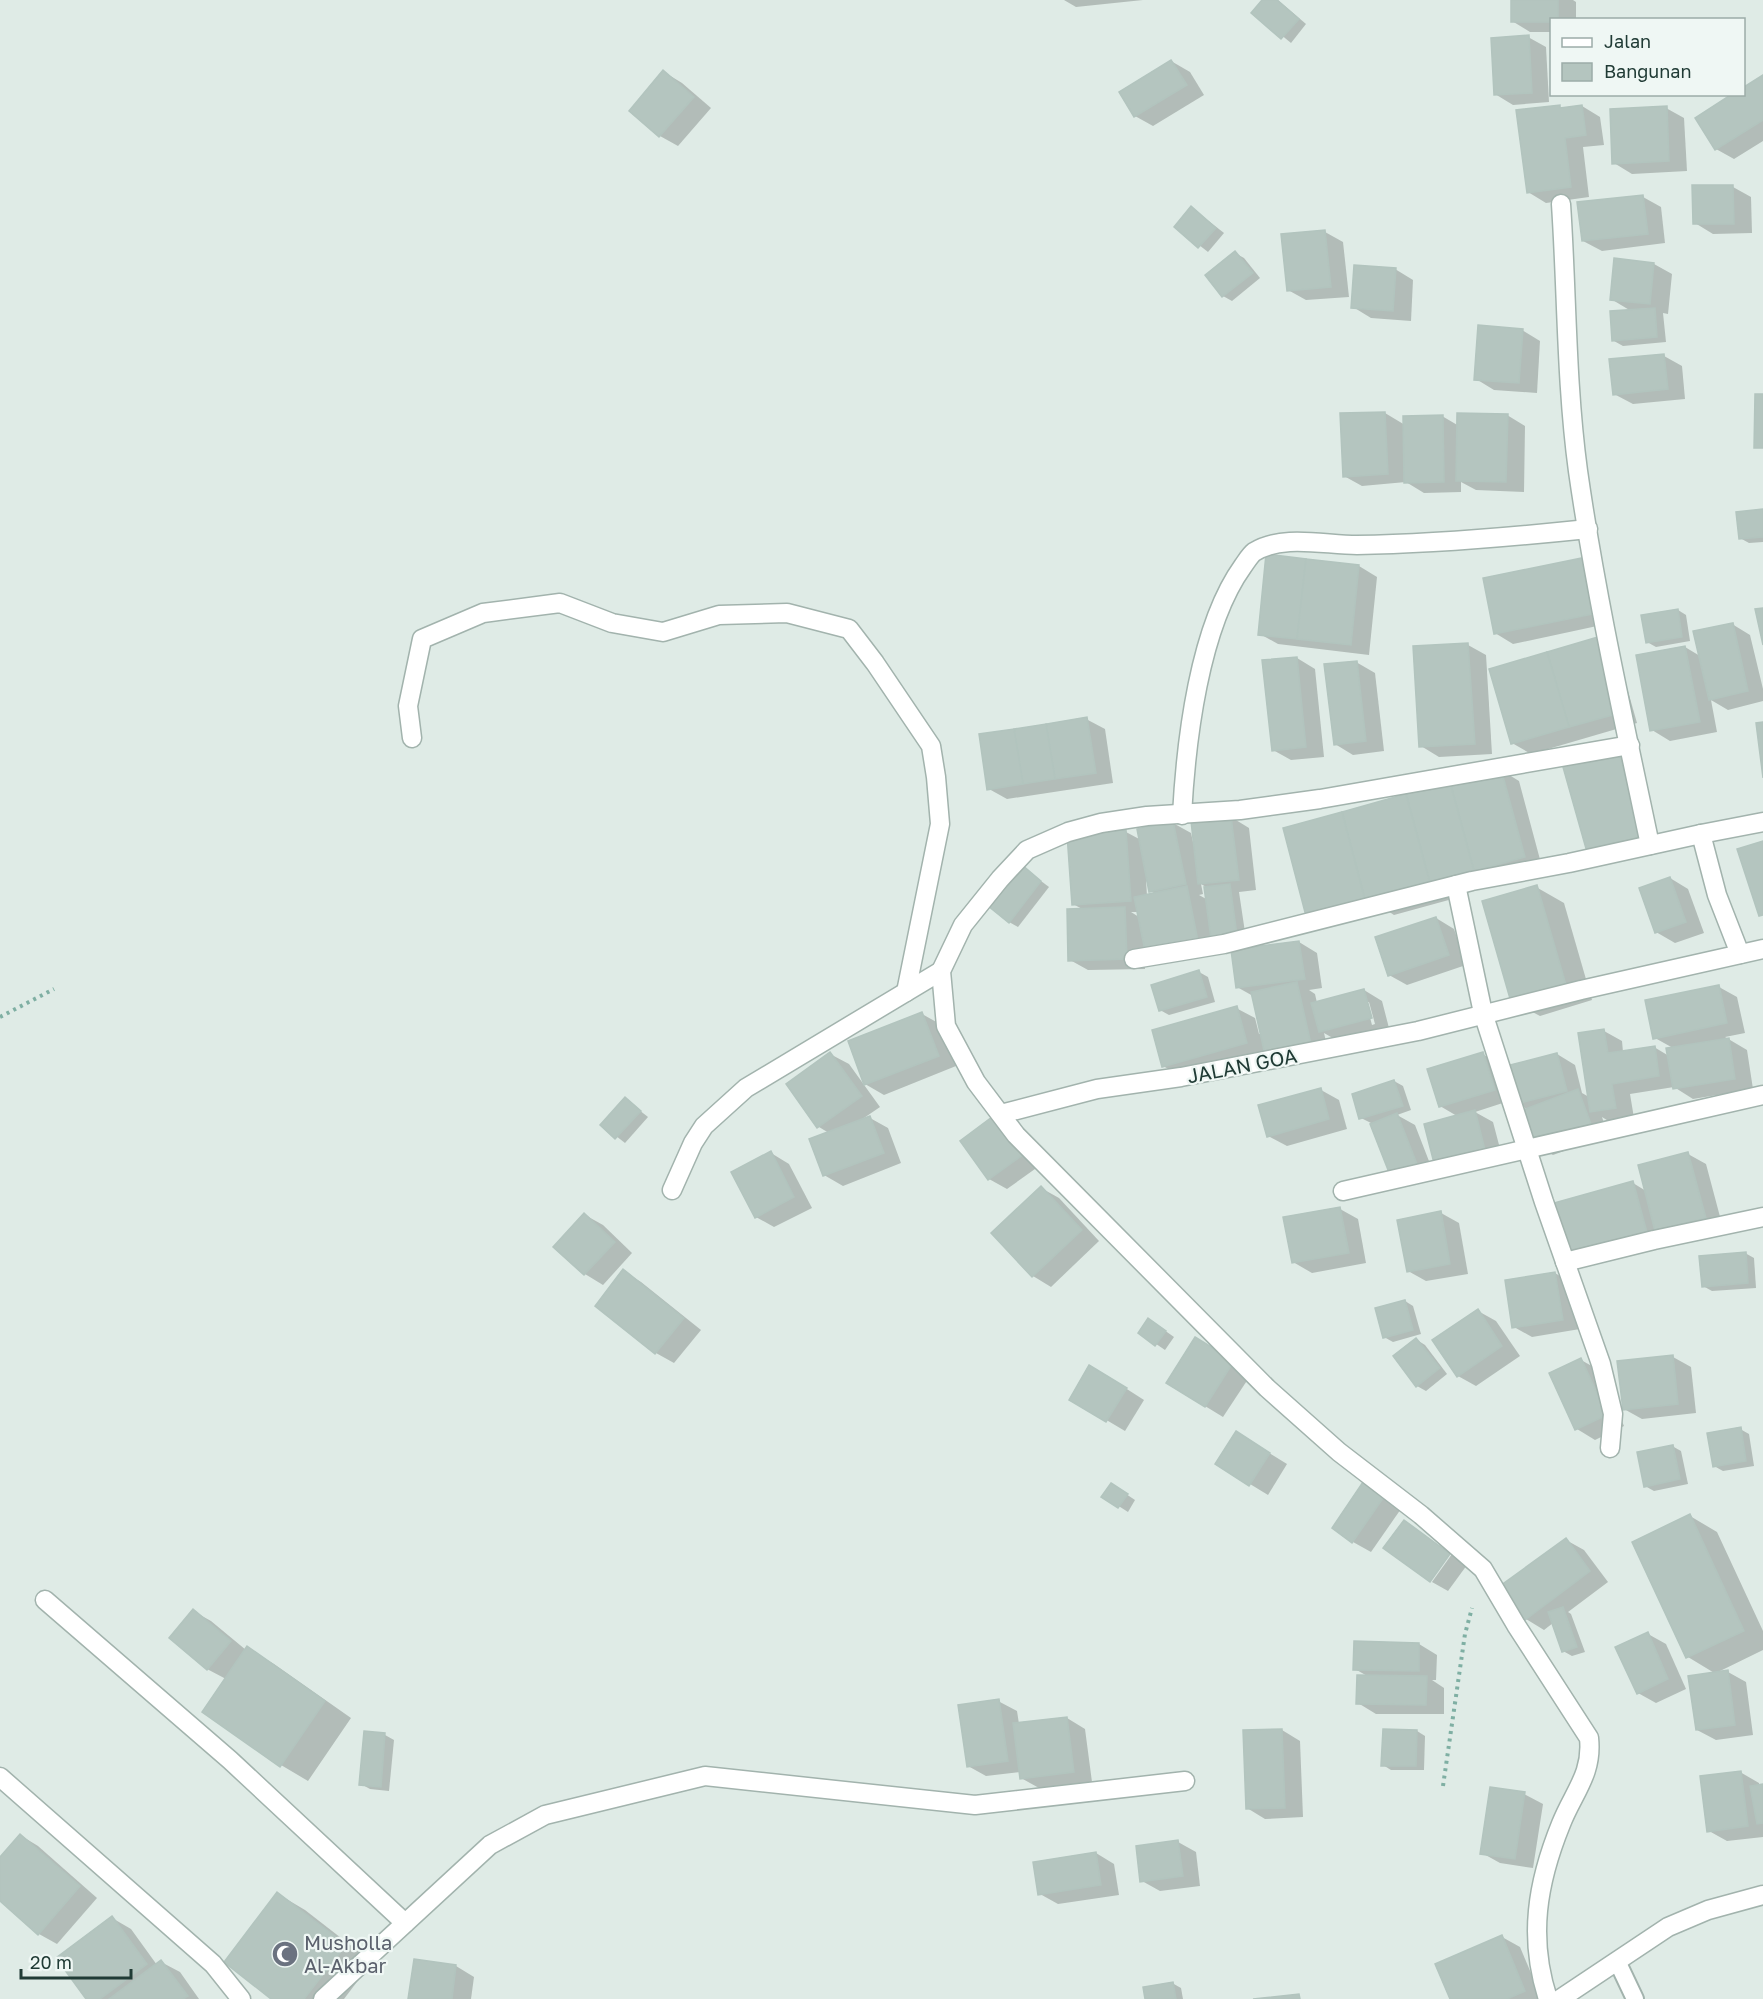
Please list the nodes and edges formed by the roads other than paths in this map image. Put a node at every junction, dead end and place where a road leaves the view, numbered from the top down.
1 (1561, 204) dead end
2 (1588, 529) junction
3 (412, 738) dead end
4 (1630, 745) junction
5 (1182, 815) junction
6 (1763, 822) edge
7 (1701, 834) junction
8 (1650, 845) junction
9 (1456, 885) junction
10 (1763, 949) edge
11 (1740, 954) junction
12 (1134, 959) dead end
13 (940, 971) junction
14 (906, 992) junction
15 (1483, 1013) junction
16 (1763, 1095) edge
17 (1001, 1114) junction
18 (1527, 1150) junction
19 (672, 1190) dead end
20 (1343, 1191) dead end
21 (1763, 1217) edge
22 (1565, 1262) junction
23 (1610, 1448) dead end
24 (45, 1600) dead end
25 (0, 1777) edge
26 (1185, 1781) dead end
27 (1763, 1895) edge
28 (405, 1923) junction
29 (1617, 1961) junction
30 (241, 1999) edge
31 (323, 1999) edge
32 (1548, 1999) edge
33 (1560, 1999) edge
34 (1635, 1999) edge

1 - 2 street
2 - 4 street
2 - 5 street
3 - 14 street
4 - 5 street
4 - 8 street
5 - 13 street
6 - 7 street
7 - 8 street
7 - 11 street
8 - 9 street
9 - 12 street
9 - 15 street
10 - 11 street, JALAN GOA
11 - 15 street, JALAN GOA
13 - 14 street
13 - 17 street
14 - 19 street
15 - 17 street, JALAN GOA
15 - 18 street
16 - 18 street
17 - 32 street
18 - 20 street
18 - 22 street
21 - 22 street
22 - 23 street
24 - 28 street
25 - 30 street
26 - 28 street
27 - 29 street
28 - 31 street
29 - 33 street
29 - 34 lane

